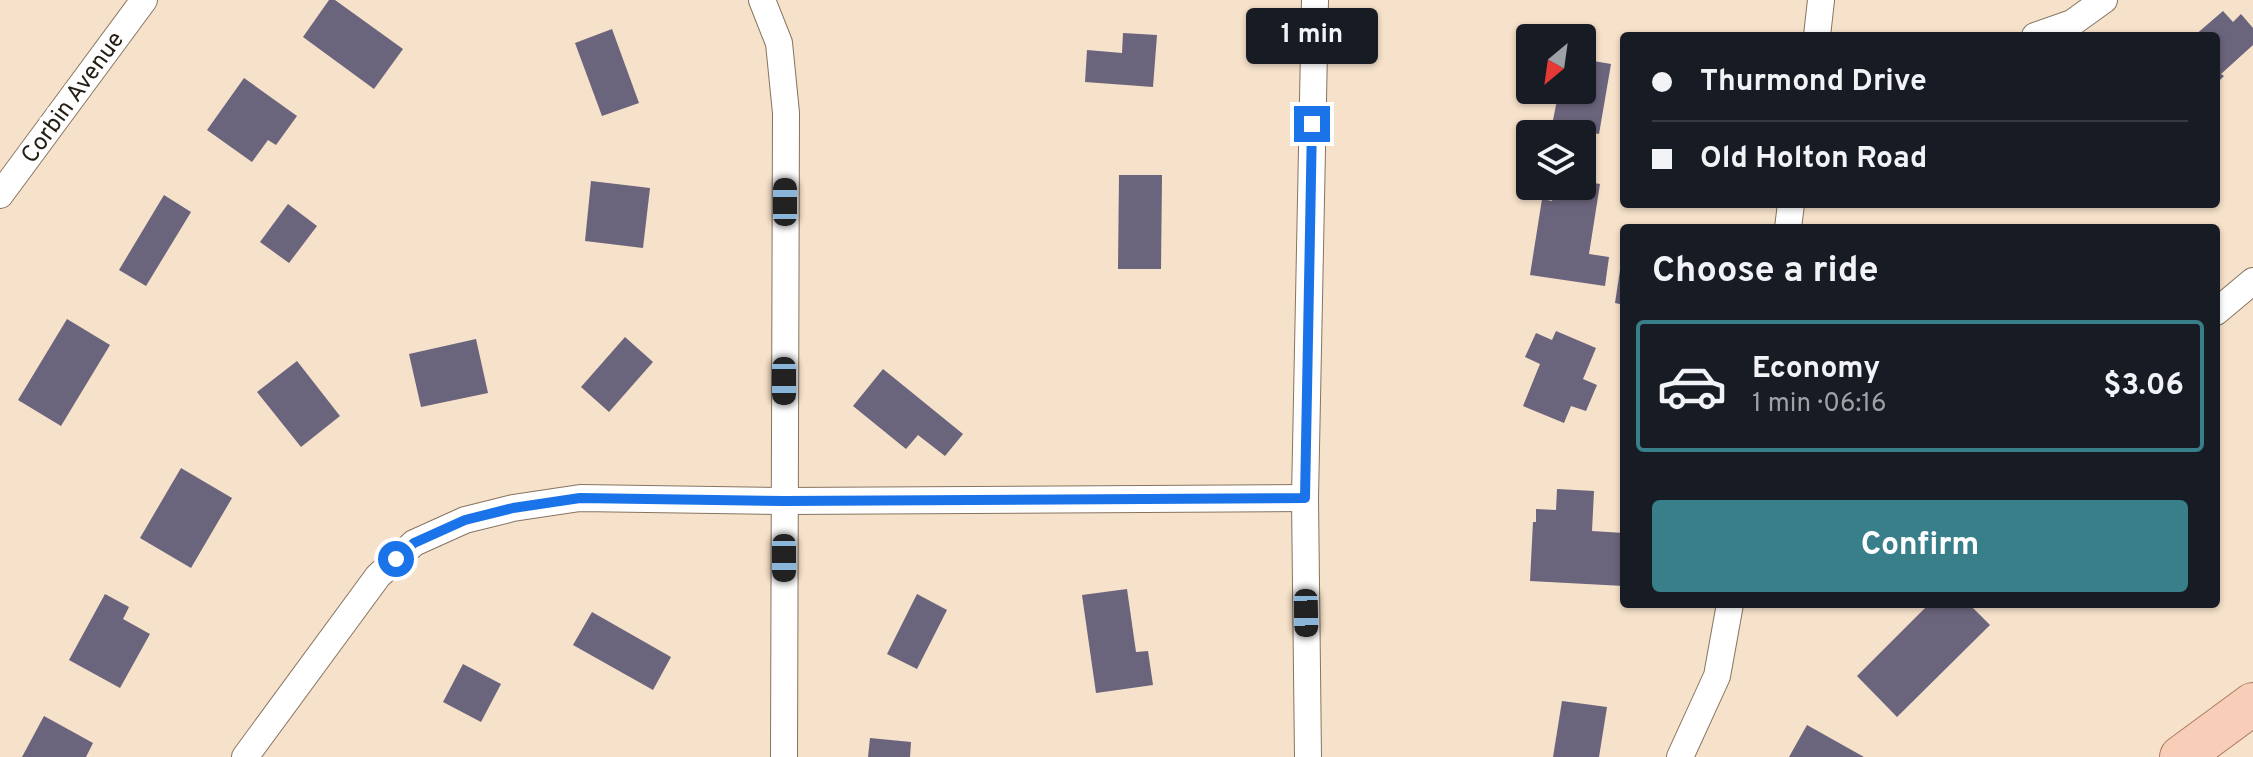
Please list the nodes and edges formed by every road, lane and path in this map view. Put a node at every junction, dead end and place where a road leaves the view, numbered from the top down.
1 (144, 0) edge
2 (762, 0) edge
3 (1315, 0) edge
4 (1821, 0) edge
5 (2104, 0) edge
6 (1825, 32) edge
7 (2046, 32) edge
8 (0, 195) edge
9 (2253, 281) edge
10 (2220, 309) edge
11 (1305, 498) junction
12 (784, 501) junction
13 (1729, 608) edge
14 (2253, 704) edge
15 (245, 757) edge
16 (784, 757) edge
17 (1308, 757) edge
18 (1680, 757) edge
19 (2181, 757) edge

1 - 8 street, Corbin Avenue
2 - 12 street
3 - 11 street
4 - 6 street
5 - 7 street
9 - 10 street
11 - 12 street
11 - 17 street
12 - 15 street
12 - 16 street
13 - 18 street
14 - 19 main road

